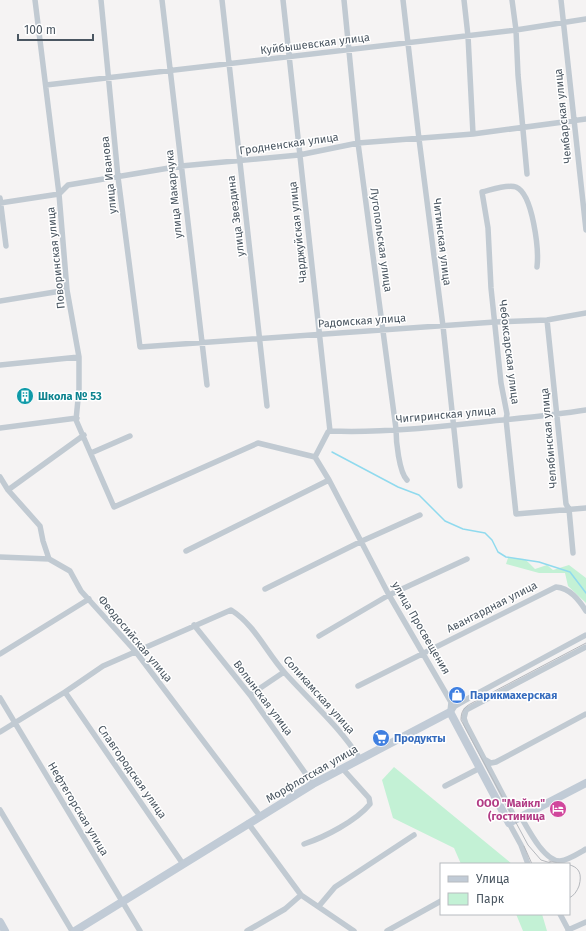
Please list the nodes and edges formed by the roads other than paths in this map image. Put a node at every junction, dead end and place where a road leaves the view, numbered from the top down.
1 (35, 0) edge
2 (101, 0) edge
3 (162, 0) edge
4 (222, 0) edge
5 (282, 0) edge
6 (344, 0) edge
7 (403, 0) edge
8 (464, 0) edge
9 (512, 0) edge
10 (561, 0) edge
11 (586, 18) edge
12 (563, 21) junction
13 (516, 30) junction
14 (468, 36) junction
15 (408, 42) junction
16 (348, 50) junction
17 (289, 57) junction
18 (229, 64) junction
19 (170, 70) junction
20 (109, 78) junction
21 (46, 85) junction
22 (586, 119) edge
23 (574, 120) junction
24 (524, 127) junction
25 (473, 134) junction
26 (419, 139) junction
27 (358, 143) junction
28 (299, 155) junction
29 (239, 162) junction
30 (181, 166) junction
31 (527, 174) dead end
32 (118, 177) junction
33 (59, 194) junction
34 (0, 201) edge
35 (585, 217) edge
36 (586, 230) edge
37 (6, 246) dead end
38 (538, 267) dead end
39 (67, 290) junction
40 (0, 300) edge
41 (586, 314) edge
42 (547, 320) junction
43 (495, 322) junction
44 (443, 326) junction
45 (383, 330) junction
46 (319, 334) junction
47 (261, 339) junction
48 (201, 343) junction
49 (140, 347) joint
50 (78, 357) junction
51 (0, 365) edge
52 (207, 385) dead end
53 (267, 406) dead end
54 (586, 410) edge
55 (558, 415) junction
56 (77, 418) junction
57 (506, 419) junction
58 (453, 425) junction
59 (0, 428) edge
60 (396, 429) junction
61 (330, 431) junction
62 (84, 435) junction
63 (130, 436) dead end
64 (91, 453) junction
65 (315, 457) junction
66 (0, 477) edge
67 (329, 480) junction
68 (407, 480) dead end
69 (460, 486) dead end
70 (8, 490) junction
71 (586, 508) edge
72 (569, 509) junction
73 (420, 515) dead end
74 (362, 541) junction
75 (186, 551) dead end
76 (573, 553) dead end
77 (0, 557) edge
78 (49, 559) junction
79 (467, 559) dead end
80 (264, 589) dead end
81 (389, 595) junction
82 (89, 599) junction
83 (586, 611) edge
84 (194, 625) junction
85 (319, 636) dead end
86 (586, 636) edge
87 (586, 647) edge
88 (136, 652) junction
89 (0, 654) edge
90 (423, 654) junction
91 (284, 672) junction
92 (358, 686) dead end
93 (65, 692) junction
94 (250, 695) junction
95 (0, 698) edge
96 (450, 712) junction
97 (586, 714) edge
98 (15, 722) junction
99 (0, 732) edge
100 (360, 758) junction
101 (484, 758) junction
102 (496, 762) junction
103 (342, 768) junction
104 (480, 768) junction
105 (492, 775) junction
106 (586, 783) edge
107 (313, 784) junction
108 (445, 786) dead end
109 (0, 810) edge
110 (260, 816) junction
111 (515, 820) junction
112 (248, 823) junction
113 (414, 835) dead end
114 (304, 844) dead end
115 (586, 849) edge
116 (528, 863) edge
117 (184, 864) junction
118 (301, 895) junction
119 (123, 902) junction
120 (440, 903) edge
121 (319, 906) junction
122 (560, 915) edge
123 (0, 922) edge
124 (586, 922) edge
125 (5, 931) edge
126 (74, 931) edge
127 (140, 931) edge
128 (247, 931) edge
129 (354, 931) edge
130 (387, 931) edge
131 (568, 931) edge

1 - 21 street, Поворинская улица
2 - 20 street, улица Иванова
3 - 19 street, улица Макарчука
4 - 18 street, улица Звездина
5 - 17 street, Чарджуйская улица
6 - 16 street, Лугопольская улица
7 - 15 street, Читинская улица
8 - 14 street
9 - 13 street
10 - 12 street, Чембарская улица
11 - 12 street, Куйбышевская улица
12 - 13 street, Куйбышевская улица
12 - 23 street, Чембарская улица
13 - 14 street, Куйбышевская улица
13 - 24 street
14 - 15 street, Куйбышевская улица
14 - 25 street
15 - 16 street, Куйбышевская улица
15 - 26 street, Читинская улица
16 - 17 street, Куйбышевская улица
16 - 27 street, Лугопольская улица
17 - 18 street, Куйбышевская улица
17 - 28 street, Чарджуйская улица
18 - 19 street, Куйбышевская улица
18 - 29 street, улица Звездина
19 - 20 street, Куйбышевская улица
19 - 30 street, улица Макарчука
20 - 21 street, Куйбышевская улица
20 - 32 street, улица Иванова
21 - 33 street, Поворинская улица
22 - 23 street, Гродненская улица
23 - 24 street, Гродненская улица
23 - 35 street, Чембарская улица
24 - 25 street, Гродненская улица
24 - 31 street
25 - 26 street, Гродненская улица
26 - 27 street, Гродненская улица
26 - 44 street, Читинская улица
27 - 28 street, Гродненская улица
27 - 45 street, Лугопольская улица
28 - 29 street, Гродненская улица
28 - 46 street, Чарджуйская улица
29 - 30 street, Гродненская улица
29 - 47 street, улица Звездина
30 - 32 street, Гродненская улица
30 - 48 street, улица Макарчука
32 - 33 street, Гродненская улица
32 - 49 street, улица Иванова
33 - 34 street, Гродненская улица
33 - 39 street, Поворинская улица
34 - 37 street
35 - 36 street, Чембарская улица
38 - 43 street, Чебоксарская улица
39 - 40 street
39 - 50 street, Поворинская улица
41 - 42 street, Радомская улица
42 - 43 street, Радомская улица
42 - 55 street, Челябинская улица
43 - 44 street, Радомская улица
43 - 57 street, Чебоксарская улица
44 - 45 street, Радомская улица
44 - 58 street, Читинская улица
45 - 46 street, Радомская улица
45 - 60 street, Лугопольская улица
46 - 47 street, Радомская улица
46 - 61 street, Чарджуйская улица
47 - 48 street, Радомская улица
47 - 53 street, улица Звездина
48 - 49 street, Радомская улица
48 - 52 street, улица Макарчука
50 - 51 street
50 - 56 street, Поворинская улица
54 - 55 street, Чигиринская улица
55 - 57 street, Чигиринская улица
55 - 72 street, Челябинская улица
56 - 59 street
56 - 62 street, Поворинская улица
57 - 58 street, Чигиринская улица
57 - 72 street, Чебоксарская улица
58 - 60 street, Чигиринская улица
58 - 69 street, Читинская улица
60 - 61 street, Чигиринская улица
60 - 68 street, Лугопольская улица
61 - 65 street
62 - 64 street, Поворинская улица
62 - 70 street
63 - 64 street
64 - 65 street, Поворинская улица
65 - 67 street, улица Просвещения
66 - 70 street
67 - 74 street, улица Просвещения
67 - 75 street
70 - 78 street
71 - 72 street
72 - 76 street, Челябинская улица
73 - 74 street
74 - 80 street
74 - 81 street, улица Просвещения
77 - 78 street
78 - 82 street, Феодосийская улица
79 - 81 street
81 - 85 street
81 - 90 street, улица Просвещения
82 - 88 street, Феодосийская улица
82 - 89 street
83 - 90 street, Авангардная улица
84 - 88 street
84 - 91 street, Соликамская улица
84 - 94 street, Волынская улица
86 - 96 street, Морфлотская улица
87 - 101 street, улица Просвещения
88 - 93 street
88 - 110 street, Феодосийская улица
90 - 92 street, Авангардная улица
90 - 96 street, улица Просвещения
91 - 94 street
91 - 100 street, Соликамская улица
93 - 98 street
93 - 117 street, Славгородская улица
94 - 107 street, Волынская улица
95 - 98 street, Нефтегорская улица
96 - 100 street, Морфлотская улица
96 - 104 street, улица Просвещения
97 - 102 street
98 - 99 street
98 - 119 street, Нефтегорская улица
100 - 103 street, Морфлотская улица
101 - 102 street
101 - 105 street, улица Просвещения
102 - 105 street
103 - 107 street, Морфлотская улица
103 - 114 street
104 - 108 street
104 - 111 street, улица Просвещения
105 - 111 street, улица Просвещения
106 - 111 street
107 - 110 street, Морфлотская улица
109 - 126 street
110 - 112 street, Морфлотская улица
111 - 115 street
111 - 116 street, улица Просвещения
112 - 117 street, Морфлотская улица
112 - 118 street
113 - 121 street
117 - 119 street, Морфлотская улица
118 - 121 street
118 - 128 street
119 - 126 street, Морфлотская улица
119 - 127 street, Нефтегорская улица
120 - 130 street
121 - 129 street
122 - 131 street
123 - 125 street
124 - 131 street

